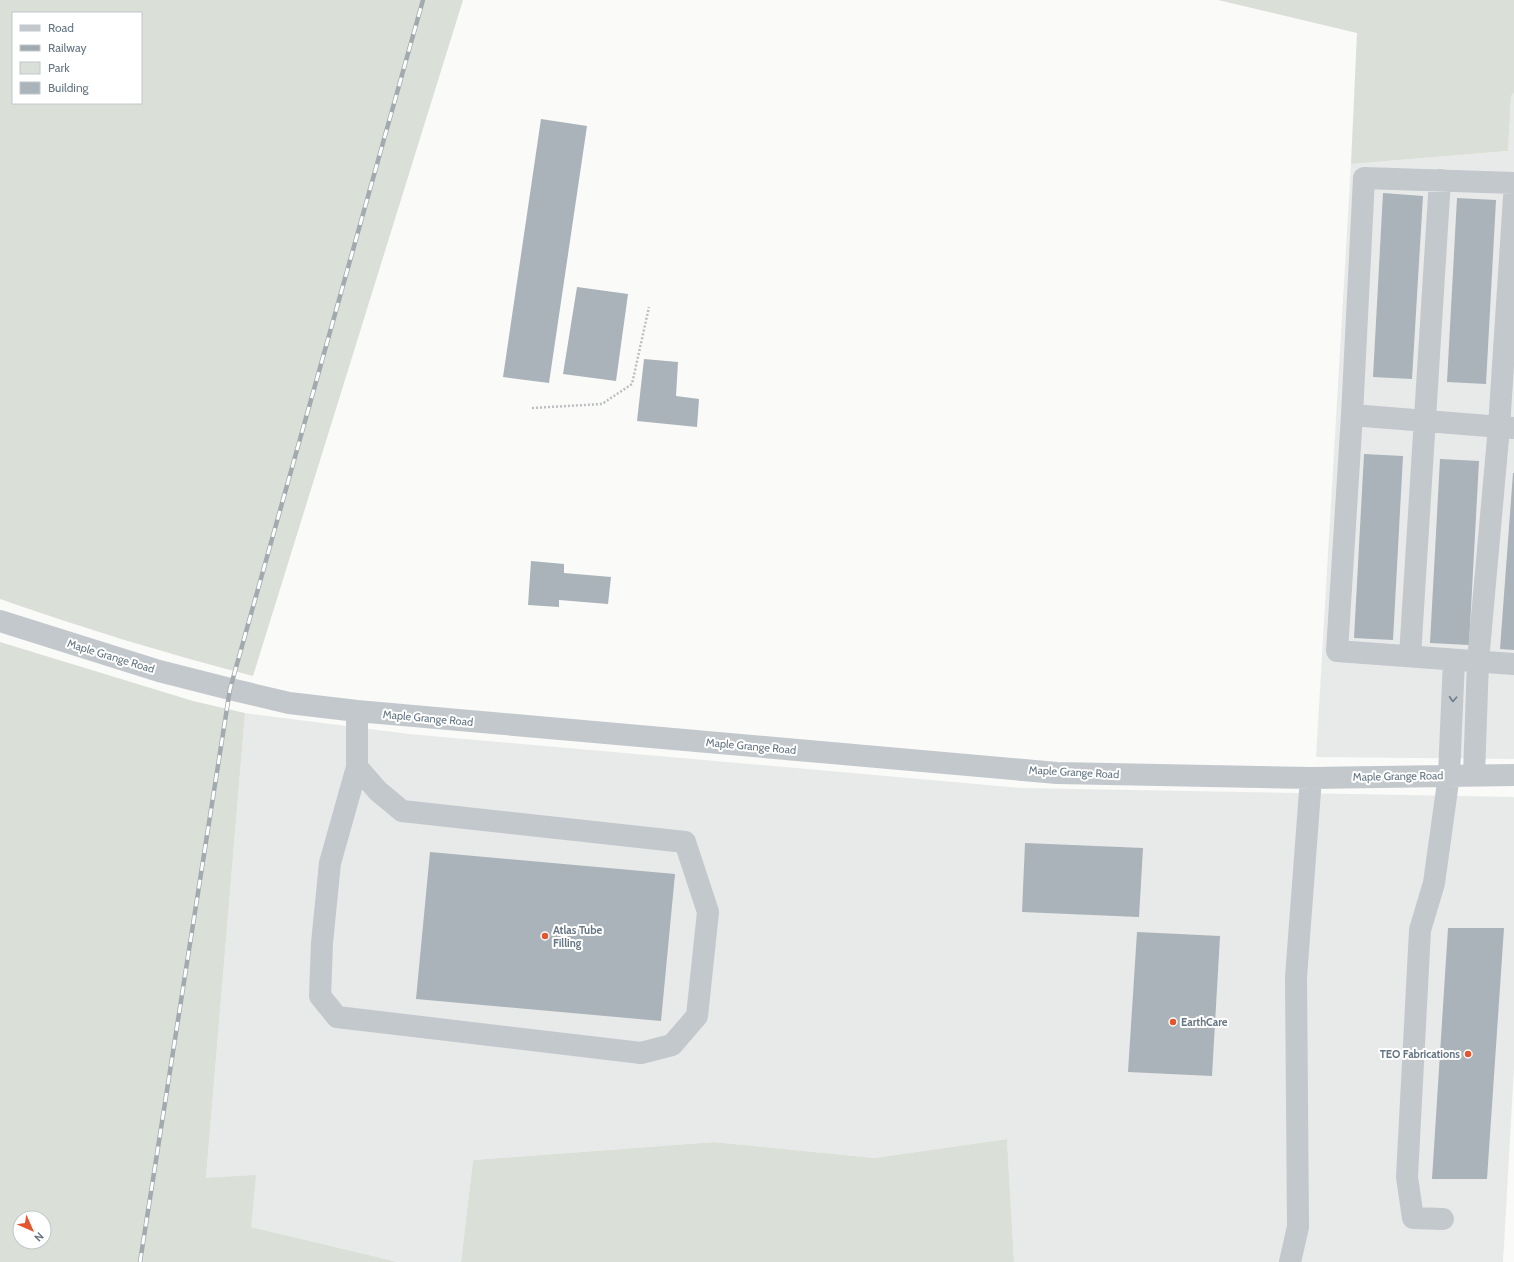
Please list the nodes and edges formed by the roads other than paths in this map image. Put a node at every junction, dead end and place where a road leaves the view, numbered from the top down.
1 (1440, 180) junction
2 (1514, 183) edge
3 (1514, 197) edge
4 (1352, 415) junction
5 (1426, 421) junction
6 (1507, 428) edge
7 (0, 621) edge
8 (1410, 656) junction
9 (1454, 660) junction
10 (1478, 661) junction
11 (1514, 664) edge
12 (356, 712) junction
13 (357, 767) junction
14 (1449, 775) junction
15 (1474, 775) junction
16 (1514, 775) edge
17 (1311, 778) junction
18 (1443, 1219) dead end
19 (1290, 1262) edge

1 - 2 street
1 - 4 street
1 - 5 street
3 - 6 street
4 - 5 street
4 - 8 street
5 - 6 street
5 - 8 street
6 - 10 street
7 - 12 street, Maple Grange Road
8 - 9 street
9 - 10 street
9 -> 14 street
10 - 11 street
10 - 15 street
12 - 13 street
12 - 17 street, Maple Grange Road
13 - 13 street
14 - 15 street, Maple Grange Road
14 - 17 street, Maple Grange Road
14 - 18 street
15 - 16 street, Maple Grange Road
17 - 19 street

